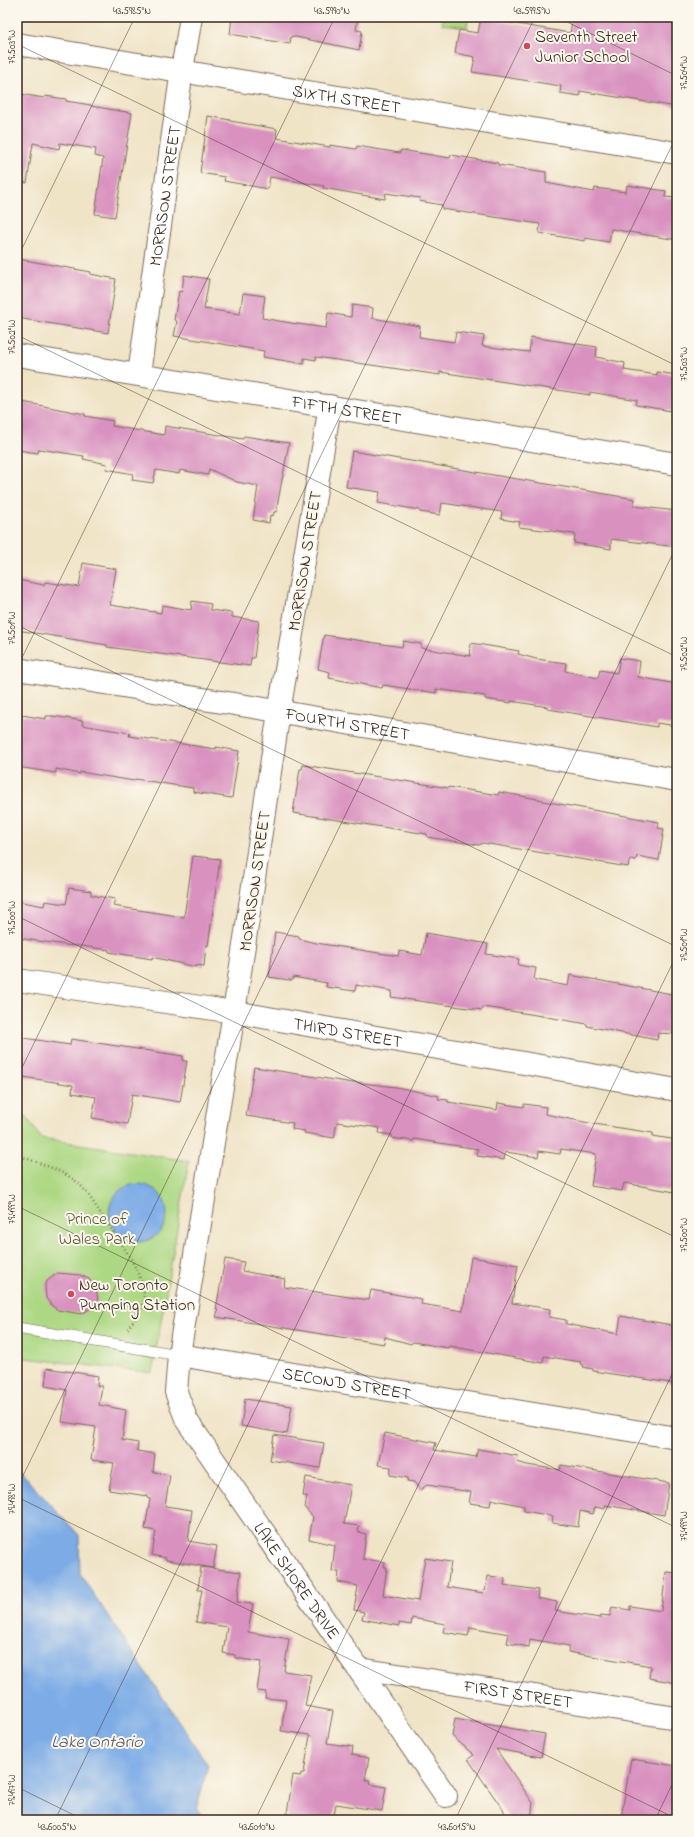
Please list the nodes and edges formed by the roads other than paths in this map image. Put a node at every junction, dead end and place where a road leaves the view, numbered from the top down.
1 (191, 17) edge
2 (17, 44) edge
3 (182, 70) junction
4 (677, 153) edge
5 (17, 355) edge
6 (139, 374) junction
7 (330, 406) junction
8 (677, 464) edge
9 (17, 669) edge
10 (279, 712) junction
11 (677, 780) edge
12 (17, 980) edge
13 (234, 1012) junction
14 (677, 1090) edge
15 (17, 1328) edge
16 (179, 1355) junction
17 (677, 1438) edge
18 (359, 1669) junction
19 (677, 1718) edge
20 (446, 1796) dead end

1 - 3 street, MORRISON STREET
2 - 3 street, SIXTH STREET
3 - 4 street, SIXTH STREET
3 - 6 street, MORRISON STREET
5 - 6 street, FIFTH STREET
6 - 7 street, FIFTH STREET
7 - 8 street, FIFTH STREET
7 - 10 street, MORRISON STREET
9 - 10 street, FOURTH STREET
10 - 11 street, FOURTH STREET
10 - 13 street, MORRISON STREET
12 - 13 street, THIRD STREET
13 - 14 street, THIRD STREET
13 - 16 street, MORRISON STREET
15 - 16 lane, SECOND STREET
16 - 17 street, SECOND STREET
16 - 18 street, LAKE SHORE DRIVE
18 - 19 street, FIRST STREET
18 - 20 street, LAKE SHORE DRIVE

